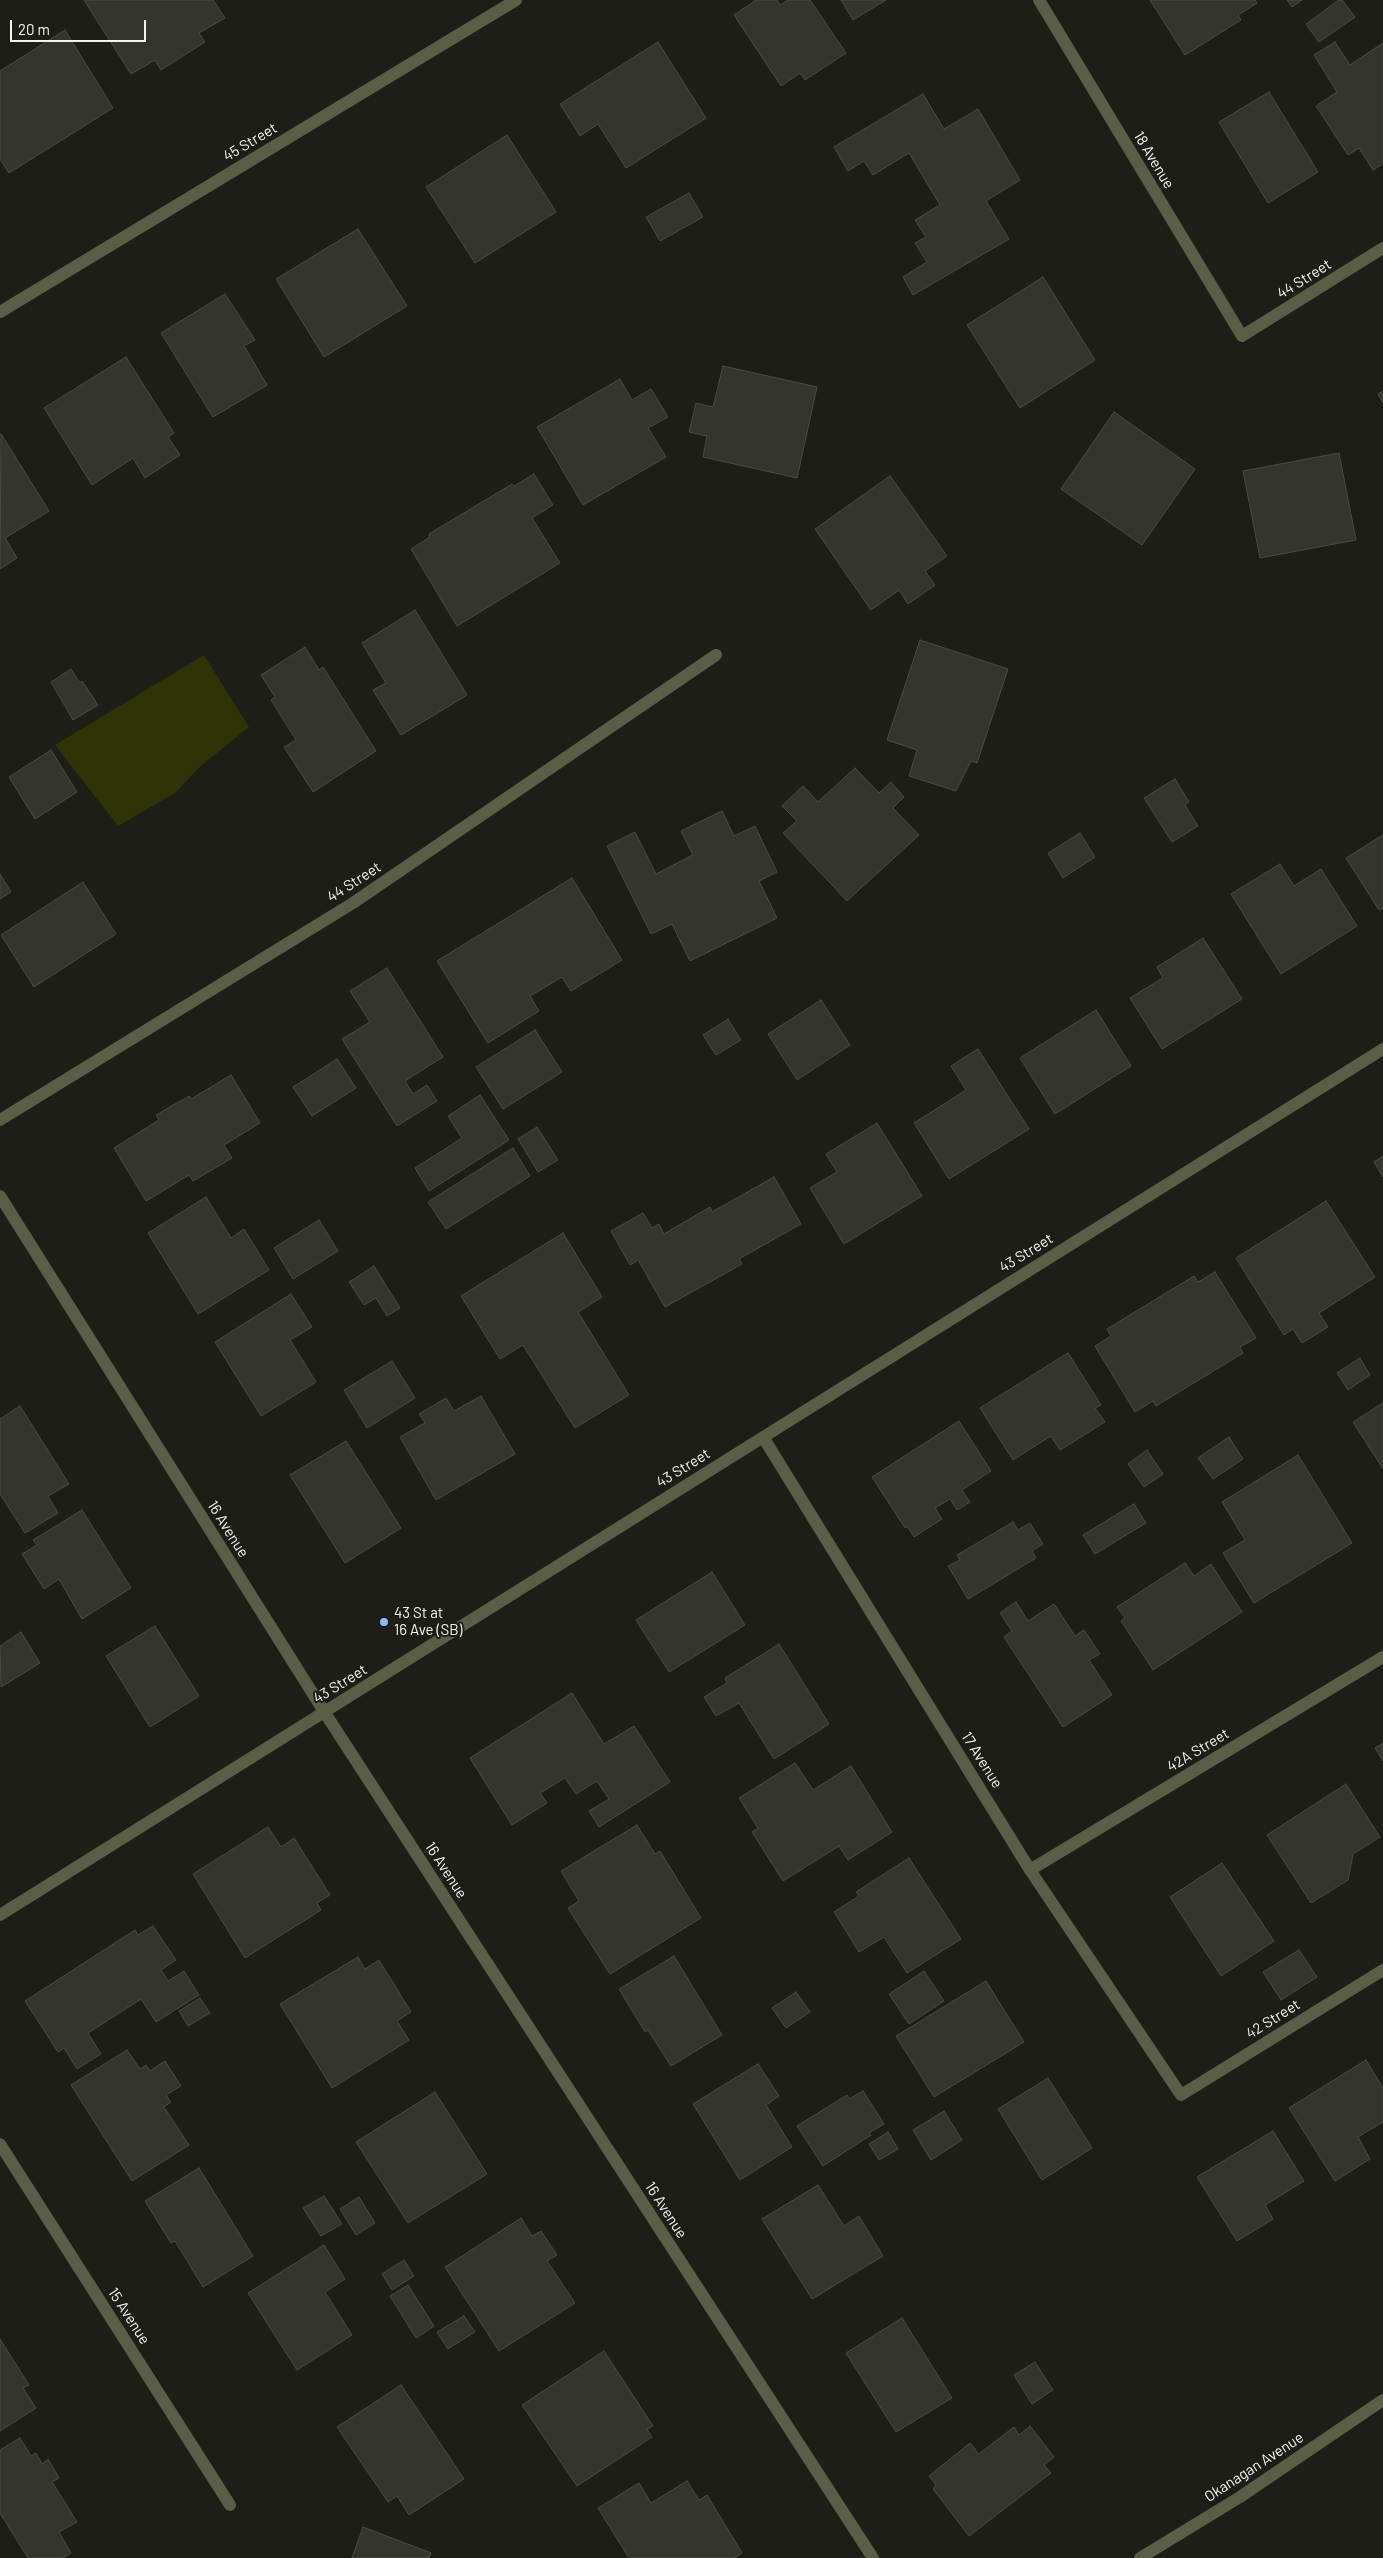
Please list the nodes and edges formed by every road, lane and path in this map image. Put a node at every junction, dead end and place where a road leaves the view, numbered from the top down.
1 (516, 0) edge
2 (1038, 0) edge
3 (1383, 248) edge
4 (0, 312) edge
5 (1242, 336) joint
6 (716, 655) dead end
7 (1383, 1049) edge
8 (0, 1120) edge
9 (0, 1196) edge
10 (763, 1437) junction
11 (1383, 1657) edge
12 (325, 1713) junction
13 (1030, 1870) junction
14 (0, 1915) edge
15 (1383, 1970) edge
16 (1181, 2095) joint
17 (0, 2144) edge
18 (1383, 2400) edge
19 (230, 2505) dead end
20 (872, 2558) edge
21 (1140, 2558) edge

1 - 4 street, 45 Street
2 - 5 street, 18 Avenue
3 - 5 street, 44 Street
6 - 8 street, 44 Street
7 - 10 street, 43 Street
9 - 12 street, 16 Avenue
10 - 12 street, 43 Street
10 - 13 street, 17 Avenue
11 - 13 street, 42A Street
12 - 14 street, 43 Street
12 - 20 street, 16 Avenue
13 - 16 street, 17 Avenue
15 - 16 street, 42 Street
17 - 19 street, 15 Avenue
18 - 21 street, Okanagan Avenue

